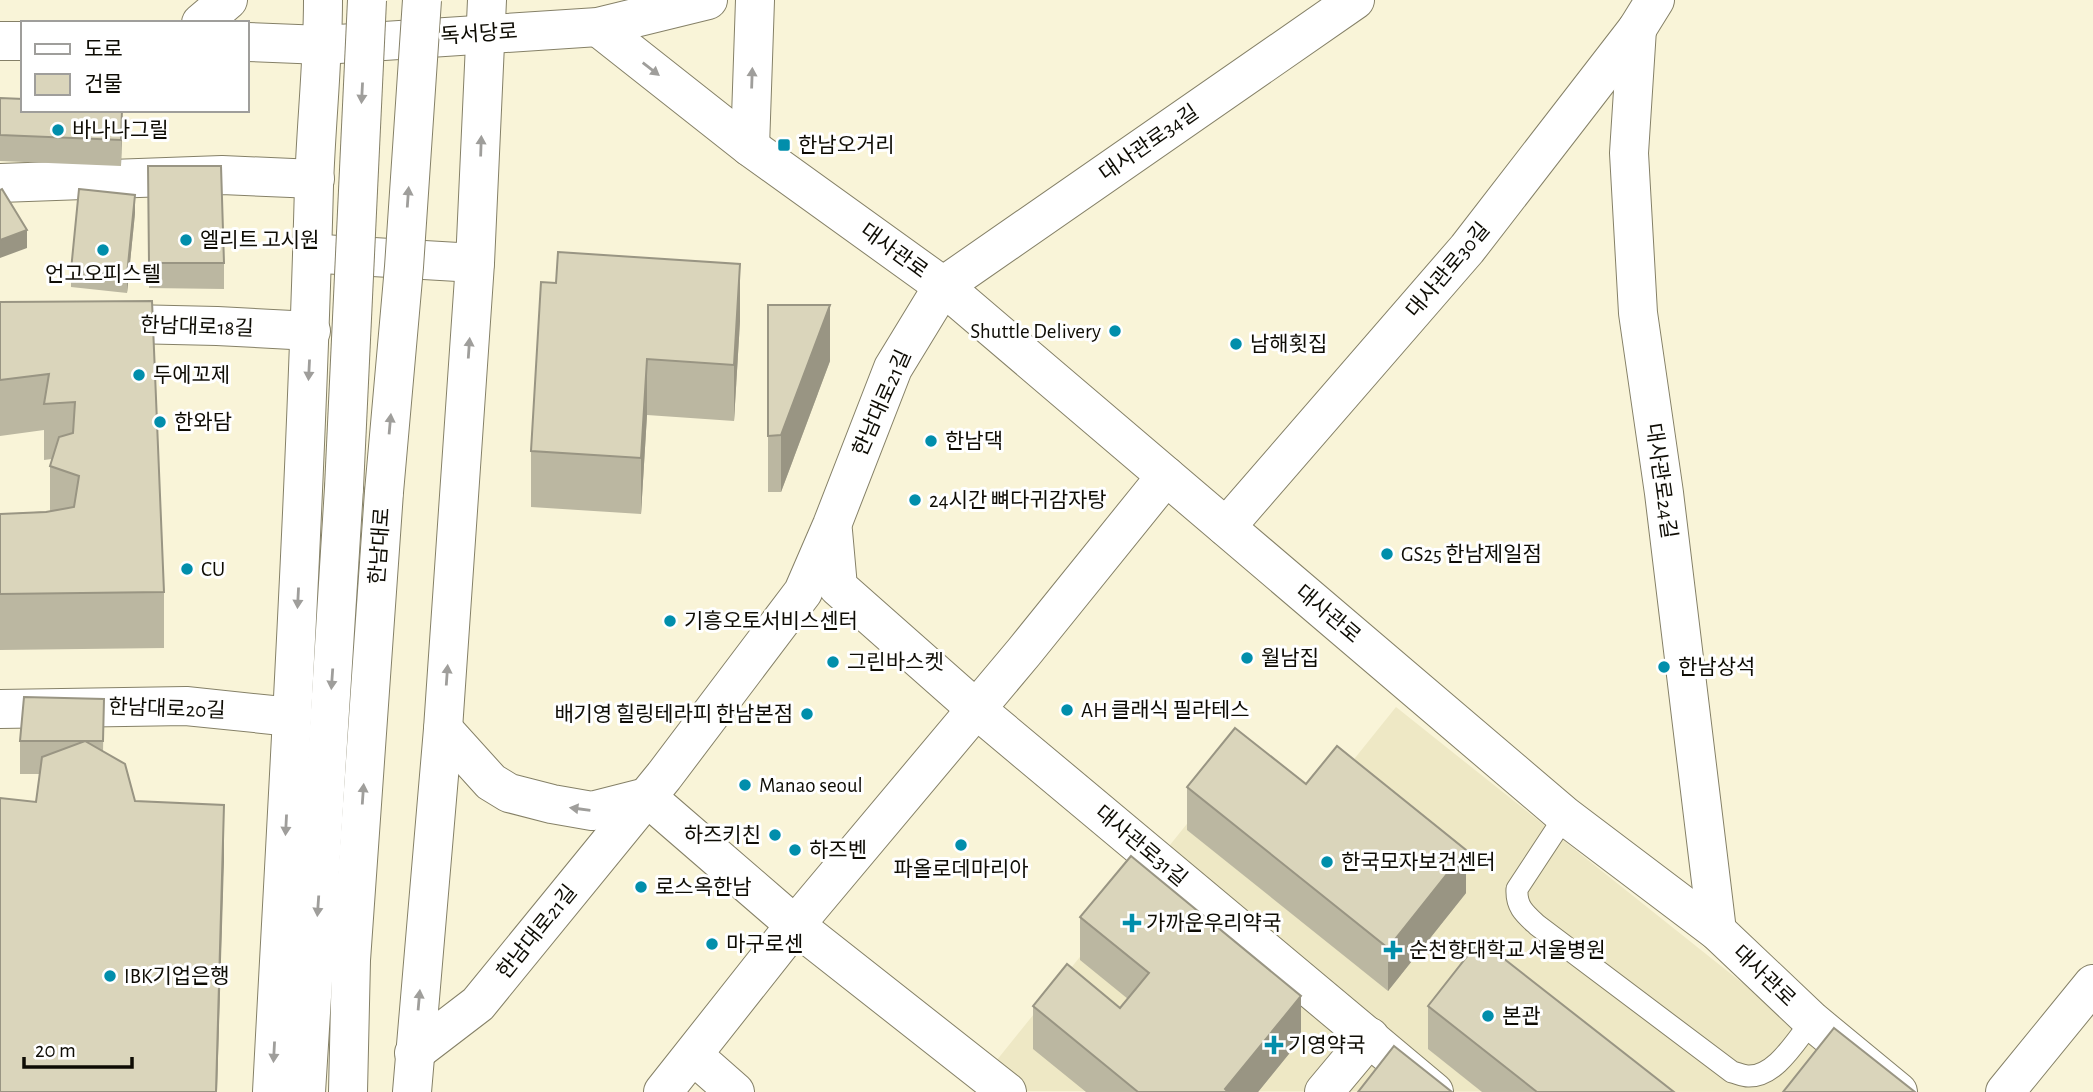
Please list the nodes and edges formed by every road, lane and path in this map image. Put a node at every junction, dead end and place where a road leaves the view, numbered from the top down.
1 (228, 0) edge
2 (324, 0) edge
3 (367, 0) edge
4 (422, 0) edge
5 (708, 0) edge
6 (755, 0) edge
7 (1355, 0) edge
8 (1646, 14) edge
9 (486, 17) edge
10 (203, 21) edge
11 (598, 27) junction
12 (0, 41) edge
13 (21, 41) edge
14 (248, 42) edge
15 (323, 45) junction
16 (750, 147) junction
17 (314, 179) junction
18 (0, 183) edge
19 (313, 253) junction
20 (475, 263) junction
21 (943, 286) junction
22 (0, 321) edge
23 (311, 331) junction
24 (1166, 476) junction
25 (832, 525) junction
26 (1226, 527) junction
27 (0, 709) edge
28 (976, 709) junction
29 (292, 717) junction
30 (443, 729) junction
31 (646, 797) junction
32 (1565, 816) junction
33 (795, 925) junction
34 (1717, 931) junction
35 (2093, 984) edge
36 (1812, 1021) junction
37 (1370, 1037) junction
38 (414, 1053) junction
39 (692, 1055) junction
40 (272, 1092) edge
41 (306, 1092) edge
42 (348, 1092) edge
43 (411, 1092) edge
44 (663, 1092) edge
45 (734, 1092) edge
46 (1007, 1092) edge
47 (1324, 1092) edge
48 (1434, 1092) edge
49 (1898, 1092) edge
50 (2005, 1092) edge

1 - 10 street
2 - 15 street
3 -> 41 street, 한남대로, bridge
42 -> 4 street, 한남대로, bridge
5 - 11 street, 독서당로
16 -> 6 street
7 - 21 street, 대사관로34길
8 - 26 street, 대사관로30길
8 - 34 street, 대사관로24길
9 - 11 street, 독서당로
9 - 15 street, 독서당로
20 -> 9 street
11 -> 16 street, 대사관로
12 - 13 street
14 - 15 street, 독서당로
15 - 17 street
16 - 21 street, 대사관로
17 - 18 street
17 - 19 street
19 - 20 street
19 - 23 street
30 -> 20 street
21 - 24 street, 대사관로
21 - 25 street, 한남대로21길
22 - 23 street, 한남대로18길
23 -> 29 street
24 - 26 street, 대사관로
24 - 28 street
25 - 28 street, 한남대로21길
25 - 31 street, 한남대로21길
26 - 32 street, 대사관로
27 - 29 street, 한남대로20길
28 - 33 street
28 - 37 street, 대사관로31길
29 -> 40 street
31 -> 30 street
38 -> 30 street
31 - 33 street
31 - 38 street, 한남대로21길
32 - 34 street, 대사관로
32 - 36 lane
33 - 39 street
33 - 46 street
34 - 36 street, 대사관로
35 - 50 street
36 - 49 street, 대사관로
37 - 47 street
37 - 48 street, 대사관로31길
38 - 43 street
39 - 44 street
39 - 45 street

